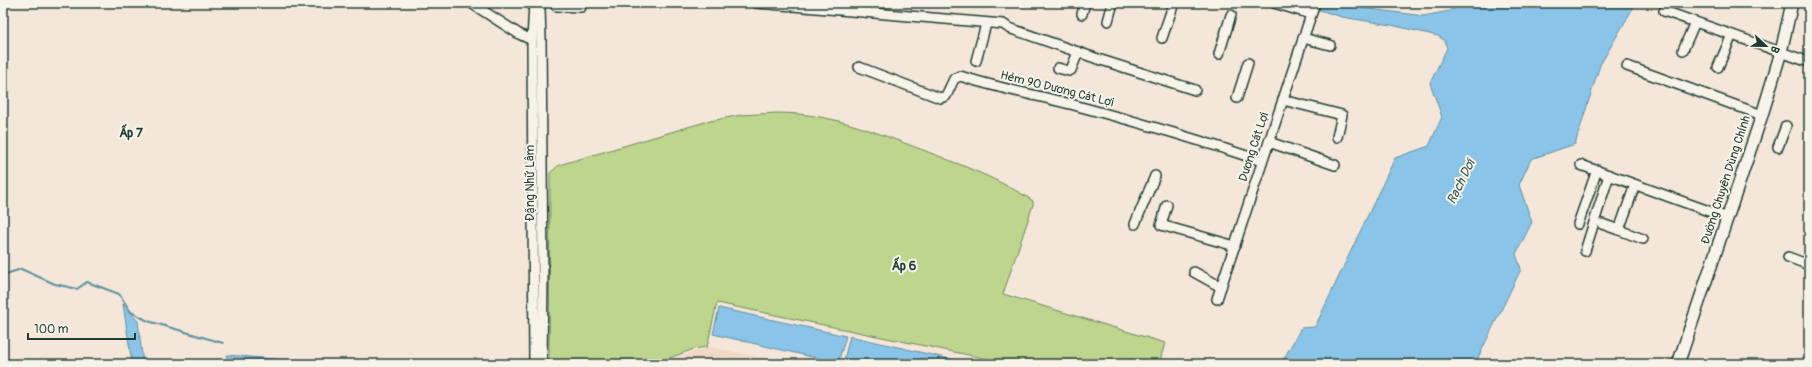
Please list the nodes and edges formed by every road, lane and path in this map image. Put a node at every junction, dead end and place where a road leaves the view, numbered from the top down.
1 (471, 3) edge
2 (534, 3) edge
3 (537, 3) edge
4 (554, 3) edge
5 (756, 3) edge
6 (1085, 3) edge
7 (1112, 3) edge
8 (1174, 3) edge
9 (1274, 3) edge
10 (1792, 3) edge
11 (777, 4) edge
12 (581, 7) dead end
13 (1313, 9) edge
14 (1664, 11) dead end
15 (1082, 14) dead end
16 (1231, 15) dead end
17 (1108, 20) dead end
18 (1695, 22) junction
19 (986, 24) junction
20 (1732, 35) junction
21 (1162, 38) dead end
22 (1303, 38) junction
23 (532, 40) junction
24 (1330, 45) dead end
25 (1683, 50) dead end
26 (1078, 52) junction
27 (1781, 52) junction
28 (1219, 54) dead end
29 (976, 61) dead end
30 (1809, 62) edge
31 (1248, 63) dead end
32 (1627, 66) dead end
33 (859, 67) dead end
34 (1718, 67) dead end
35 (1058, 68) dead end
36 (1195, 90) dead end
37 (1237, 98) dead end
38 (1283, 100) junction
39 (1762, 115) junction
40 (1786, 126) dead end
41 (1337, 137) dead end
42 (1269, 142) junction
43 (1778, 147) dead end
44 (1262, 161) junction
45 (1335, 164) dead end
46 (1581, 165) dead end
47 (1597, 170) junction
48 (1609, 175) junction
49 (1156, 176) dead end
50 (1635, 185) junction
51 (1167, 205) dead end
52 (1728, 218) junction
53 (1135, 224) dead end
54 (1578, 224) dead end
55 (1602, 224) dead end
56 (1619, 230) junction
57 (1643, 239) dead end
58 (1234, 246) junction
59 (1585, 251) dead end
60 (1788, 257) dead end
61 (1809, 265) edge
62 (1194, 272) dead end
63 (1221, 287) junction
64 (1217, 299) dead end
65 (534, 364) edge
66 (542, 364) edge
67 (1678, 364) edge

1 - 23 street
2 - 23 street, Đặng Nhữ Lâm
3 - 66 street, Đặng Nhữ Lâm
4 - 12 street
5 - 11 street
6 - 15 street
7 - 17 street
8 - 21 street
9 - 13 street
10 - 27 street, Đường Chuyên Dùng Chính
11 - 19 street
13 - 22 street, Dương Cát Lợi
14 - 18 street
16 - 28 street
18 - 20 street
18 - 25 street
19 - 26 street
19 - 29 street
20 - 27 street
20 - 34 street
22 - 24 street
22 - 38 street, Dương Cát Lợi
23 - 65 street, Đặng Nhữ Lâm
26 - 35 street
26 - 36 street
27 - 30 street
27 - 39 street, Đường Chuyên Dùng Chính
31 - 37 street
32 - 39 street
33 - 44 street, Hẻm 90 Dương Cát Lợi
38 - 41 street
38 - 42 street, Dương Cát Lợi
39 - 52 street, Đường Chuyên Dùng Chính
40 - 43 street
42 - 44 street, Dương Cát Lợi
42 - 45 street
44 - 58 street, Dương Cát Lợi
46 - 47 street
47 - 48 street
47 - 54 street
48 - 50 street
48 - 59 street
49 - 53 street
50 - 52 street
50 - 56 street
51 - 58 street
52 - 67 street, Đường Chuyên Dùng Chính
55 - 56 street
56 - 57 street
58 - 63 street, Dương Cát Lợi
60 - 61 street
62 - 63 street
63 - 64 street, Dương Cát Lợi

